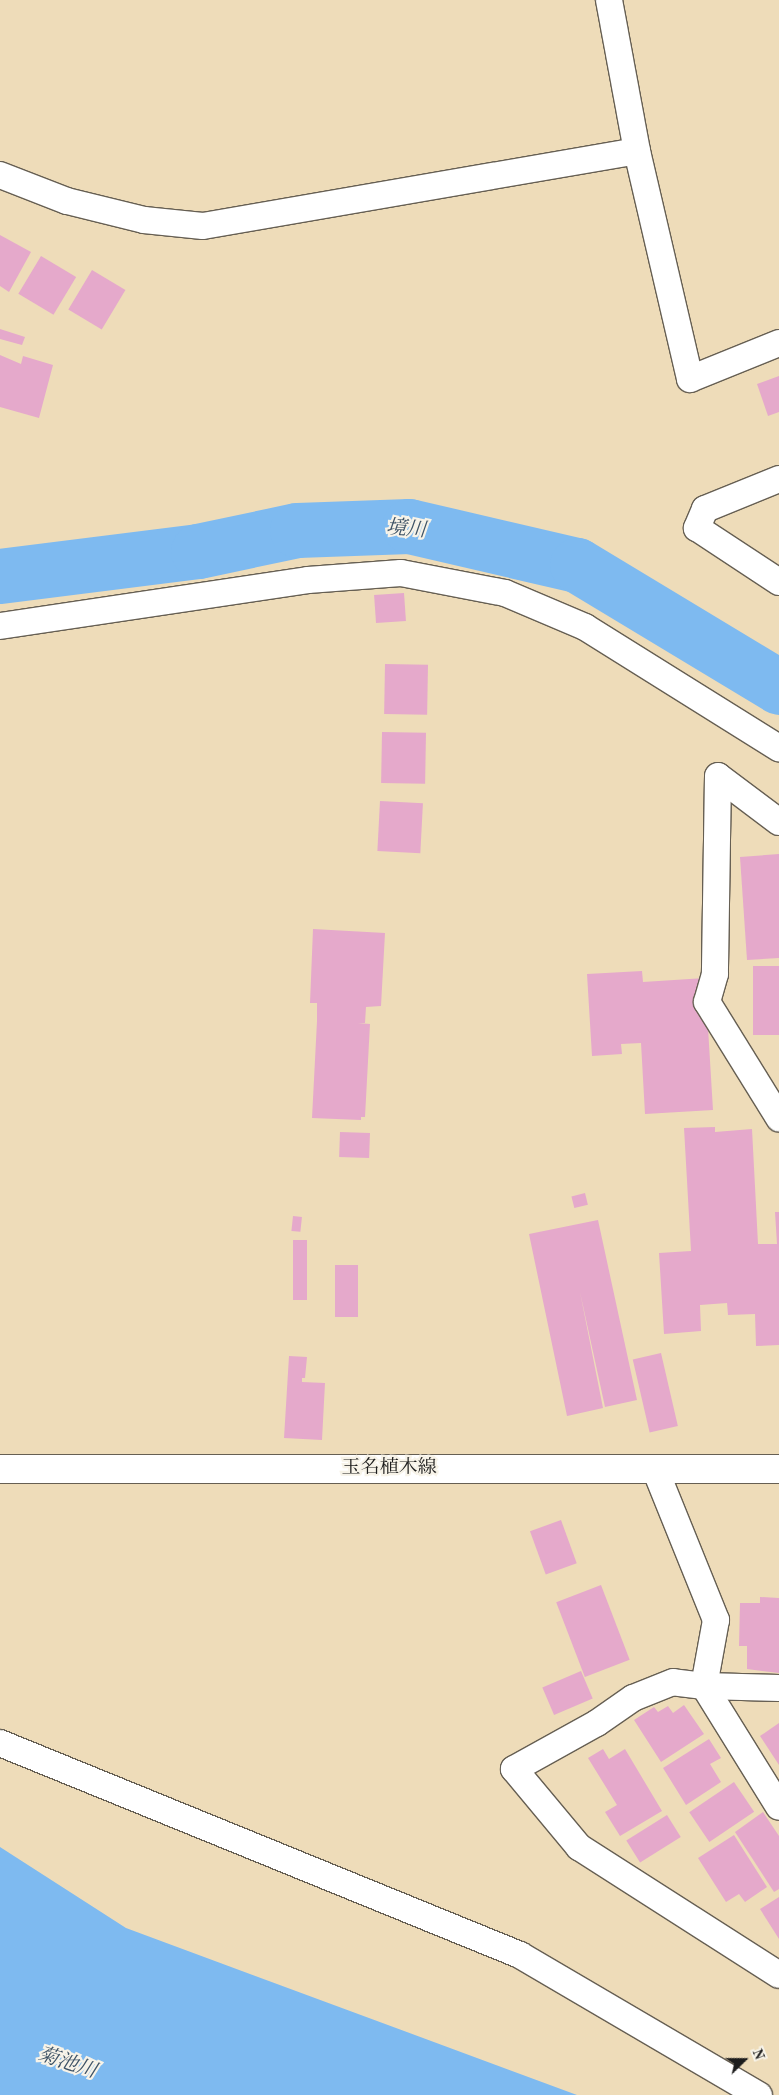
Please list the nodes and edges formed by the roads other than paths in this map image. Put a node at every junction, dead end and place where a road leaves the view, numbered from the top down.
1 (609, 0) edge
2 (637, 151) junction
3 (0, 175) edge
4 (779, 343) edge
5 (779, 479) edge
6 (779, 582) edge
7 (0, 626) edge
8 (779, 748) edge
9 (779, 822) edge
10 (779, 1118) edge
11 (0, 1469) edge
12 (655, 1469) junction
13 (779, 1469) edge
14 (704, 1686) junction
15 (779, 1688) edge
16 (0, 1743) edge
17 (779, 1807) edge
18 (779, 1975) edge
19 (759, 2095) edge

1 - 2 street
2 - 3 street
2 - 4 street
5 - 6 street
7 - 8 street
9 - 10 street
11 - 12 main road, 玉名植木線
12 - 13 main road, 玉名植木線
12 - 14 street
14 - 15 street
14 - 17 street
14 - 18 street
16 - 19 street

